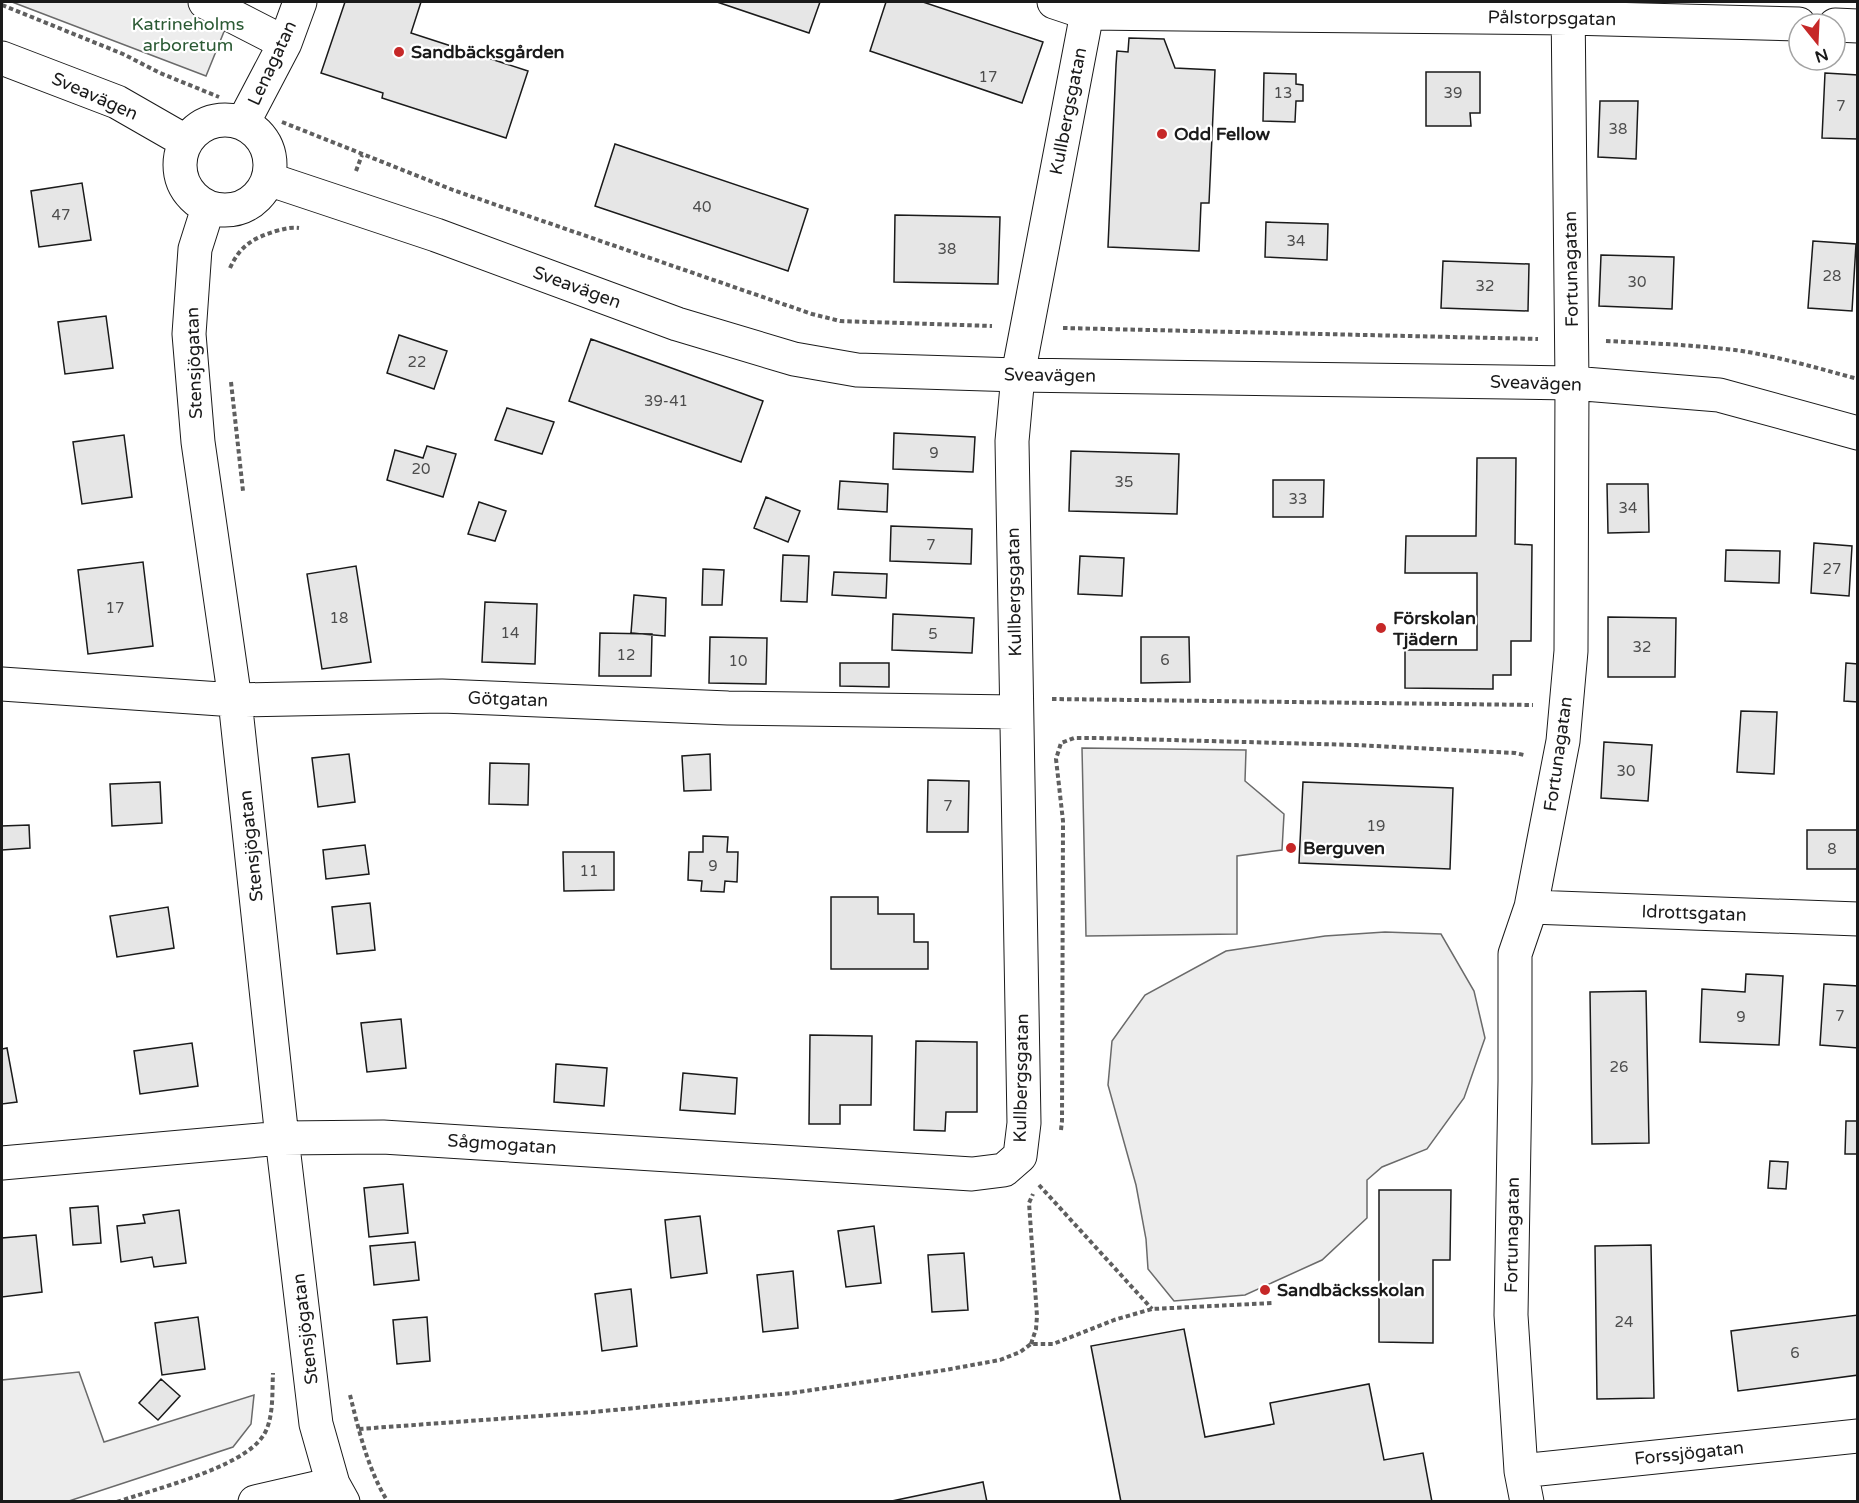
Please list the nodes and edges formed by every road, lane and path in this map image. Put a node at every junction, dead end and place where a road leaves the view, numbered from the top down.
1 (205, 2) edge
2 (300, 2) edge
3 (1054, 2) edge
4 (2, 5) edge
5 (1568, 10) edge
6 (1087, 14) junction
7 (1787, 23) edge
8 (285, 43) junction
9 (2, 58) edge
10 (247, 116) junction
11 (185, 141) junction
12 (362, 155) junction
13 (268, 179) junction
14 (344, 204) junction
15 (208, 208) junction
16 (304, 229) dead end
17 (228, 278) dead end
18 (1027, 327) junction
19 (1571, 340) junction
20 (230, 371) dead end
21 (1018, 375) junction
22 (1857, 379) edge
23 (1572, 384) junction
24 (1857, 433) edge
25 (244, 500) dead end
26 (2, 684) edge
27 (235, 700) junction
28 (1015, 705) junction
29 (1566, 706) junction
30 (1558, 768) junction
31 (1532, 907) junction
32 (1857, 919) edge
33 (282, 1138) junction
34 (1059, 1140) dead end
35 (2, 1163) edge
36 (1004, 1170) joint
37 (1272, 1303) dead end
38 (1152, 1309) junction
39 (1031, 1344) junction
40 (309, 1358) junction
41 (348, 1388) dead end
42 (359, 1430) junction
43 (1857, 1436) edge
44 (1524, 1486) edge
45 (338, 1493) edge
46 (117, 1502) edge
47 (255, 1502) edge
48 (388, 1502) edge

1 - 8 street
2 - 8 street, Lenagatan
3 - 6 street, Pålstorpsgatan
4 - 10 path
5 - 6 street, Pålstorpsgatan
5 - 7 street, Pålstorpsgatan
5 - 19 street, Fortunagatan
6 - 18 street, Kullbergsgatan
8 - 10 street, Lenagatan
9 - 11 street, Sveavägen
10 - 11 street
10 - 12 path
10 - 13 street
11 - 15 street
12 - 14 path
12 - 18 path
13 - 14 street, Sveavägen
13 - 15 street
14 - 21 street, Sveavägen
15 - 27 street, Stensjögatan
16 - 17 path
18 - 19 path
18 - 21 street, Kullbergsgatan
19 - 22 path
19 - 23 street, Fortunagatan
20 - 25 path
21 - 23 street, Sveavägen
21 - 28 street, Kullbergsgatan
23 - 24 street, Sveavägen
23 - 29 street, Fortunagatan
26 - 27 street, Götgatan
27 - 28 street, Götgatan
27 - 33 street, Stensjögatan
28 - 29 path
28 - 36 street, Kullbergsgatan
29 - 30 street, Fortunagatan
30 - 31 street, Fortunagatan
30 - 34 path
31 - 32 street, Idrottsgatan
31 - 44 street, Fortunagatan
33 - 35 street, Sågmogatan
33 - 36 street, Sågmogatan
33 - 40 street, Stensjögatan
37 - 38 path
38 - 39 path
38 - 39 path
39 - 42 path
40 - 45 street, Stensjögatan
40 - 46 path
41 - 42 path
42 - 48 path
43 - 44 street, Forssjögatan
45 - 47 street

